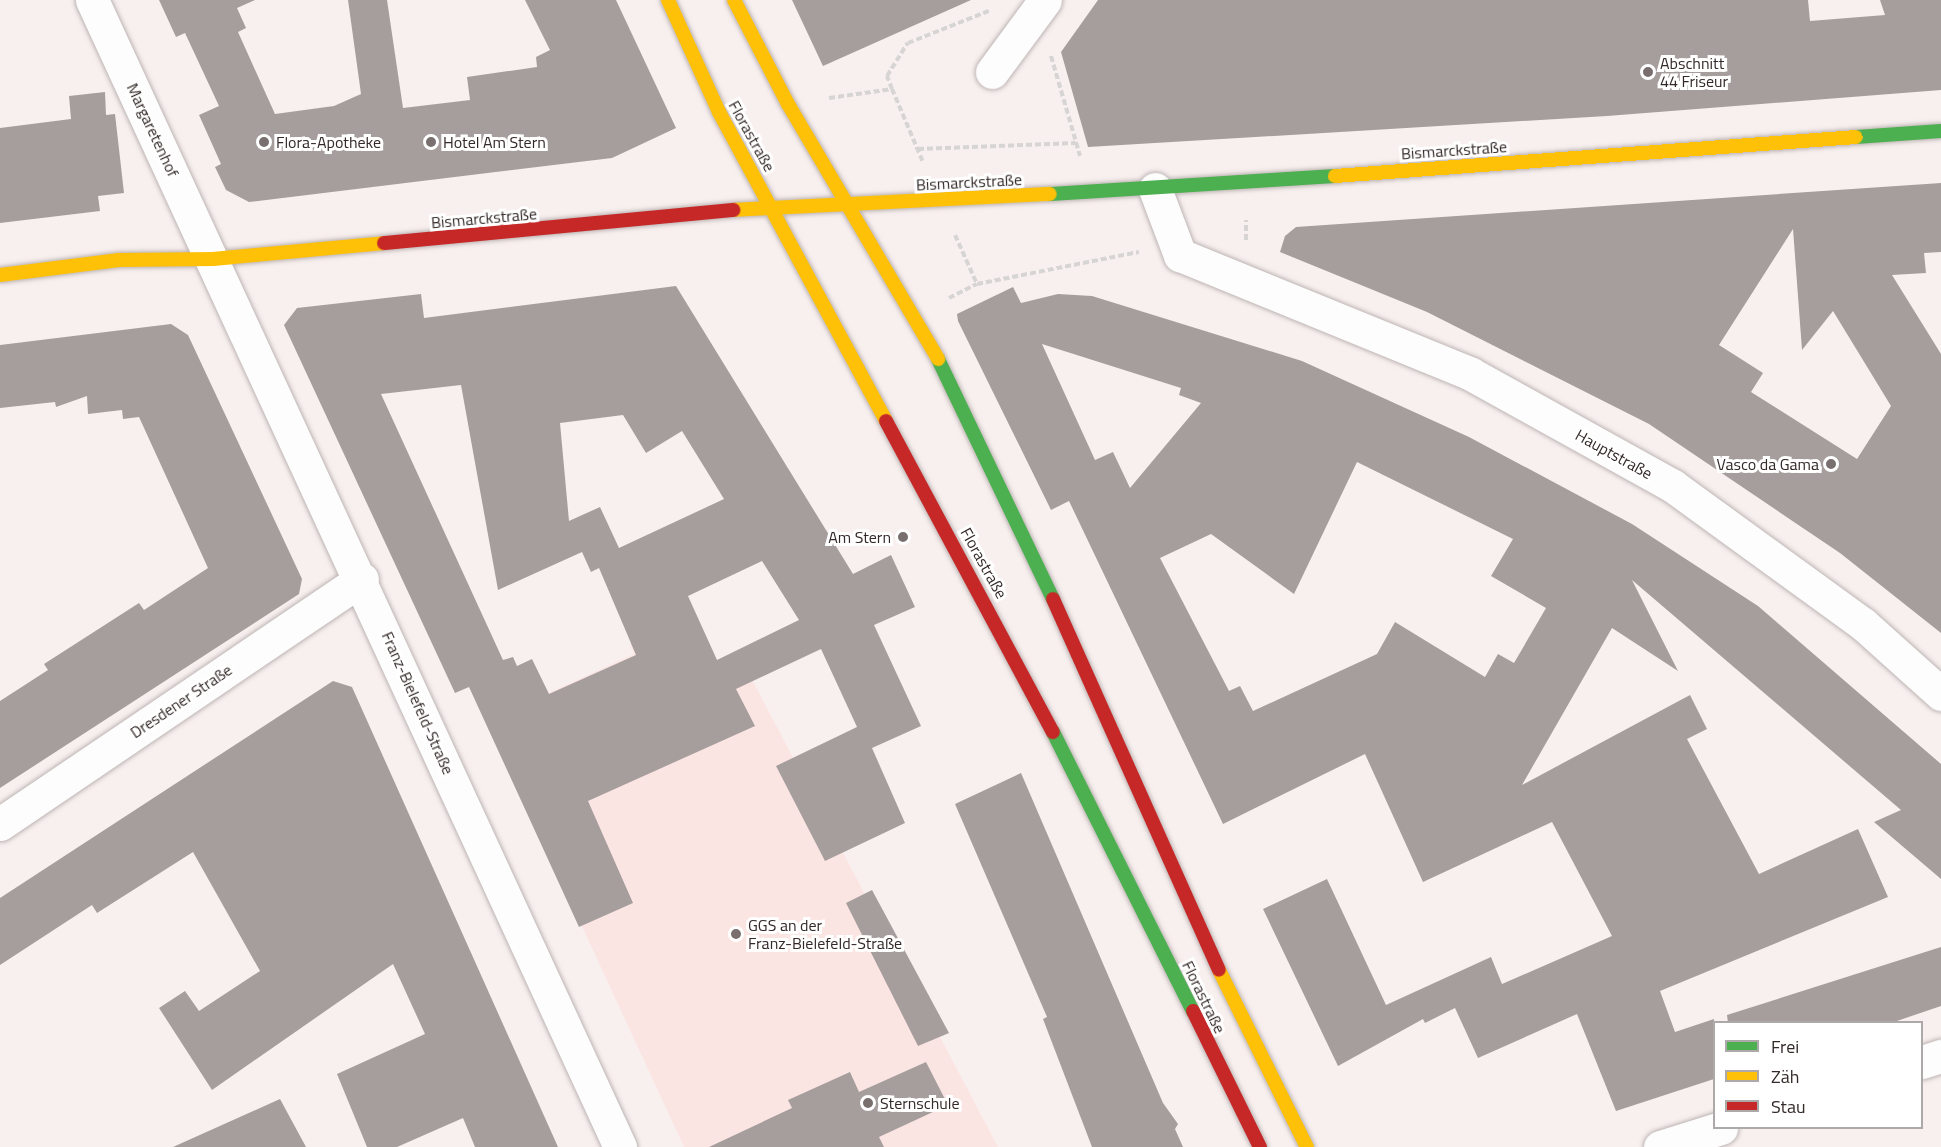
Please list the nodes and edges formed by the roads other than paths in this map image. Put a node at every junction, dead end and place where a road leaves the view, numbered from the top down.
1 (92, 0) edge
2 (668, 0) edge
3 (734, 0) edge
4 (1041, 5) edge
5 (992, 72) dead end
6 (1941, 131) edge
7 (1155, 189) junction
8 (854, 204) junction
9 (772, 206) junction
10 (213, 259) junction
11 (0, 275) edge
12 (362, 579) junction
13 (1941, 694) edge
14 (0, 824) edge
15 (1941, 1056) edge
16 (1923, 1062) edge
17 (1718, 1129) edge
18 (620, 1147) edge
19 (1260, 1147) edge
20 (1307, 1147) edge
21 (1660, 1147) edge

1 - 10 street, Margaretenhof
2 - 9 main road, Florastraße
3 - 8 main road, Florastraße
4 - 5 street
6 - 7 main road, Bismarckstraße
7 - 8 main road, Bismarckstraße
7 - 13 street, Hauptstraße
8 - 9 main road, Bismarckstraße
8 - 20 main road, Florastraße
9 - 10 main road, Bismarckstraße
9 - 19 main road, Florastraße
10 - 11 main road, Bismarckstraße
10 - 12 street, Franz-Bielefeld-Straße
12 - 14 street, Dresdener Straße
12 - 18 street, Franz-Bielefeld-Straße
15 - 16 street
17 - 21 street

